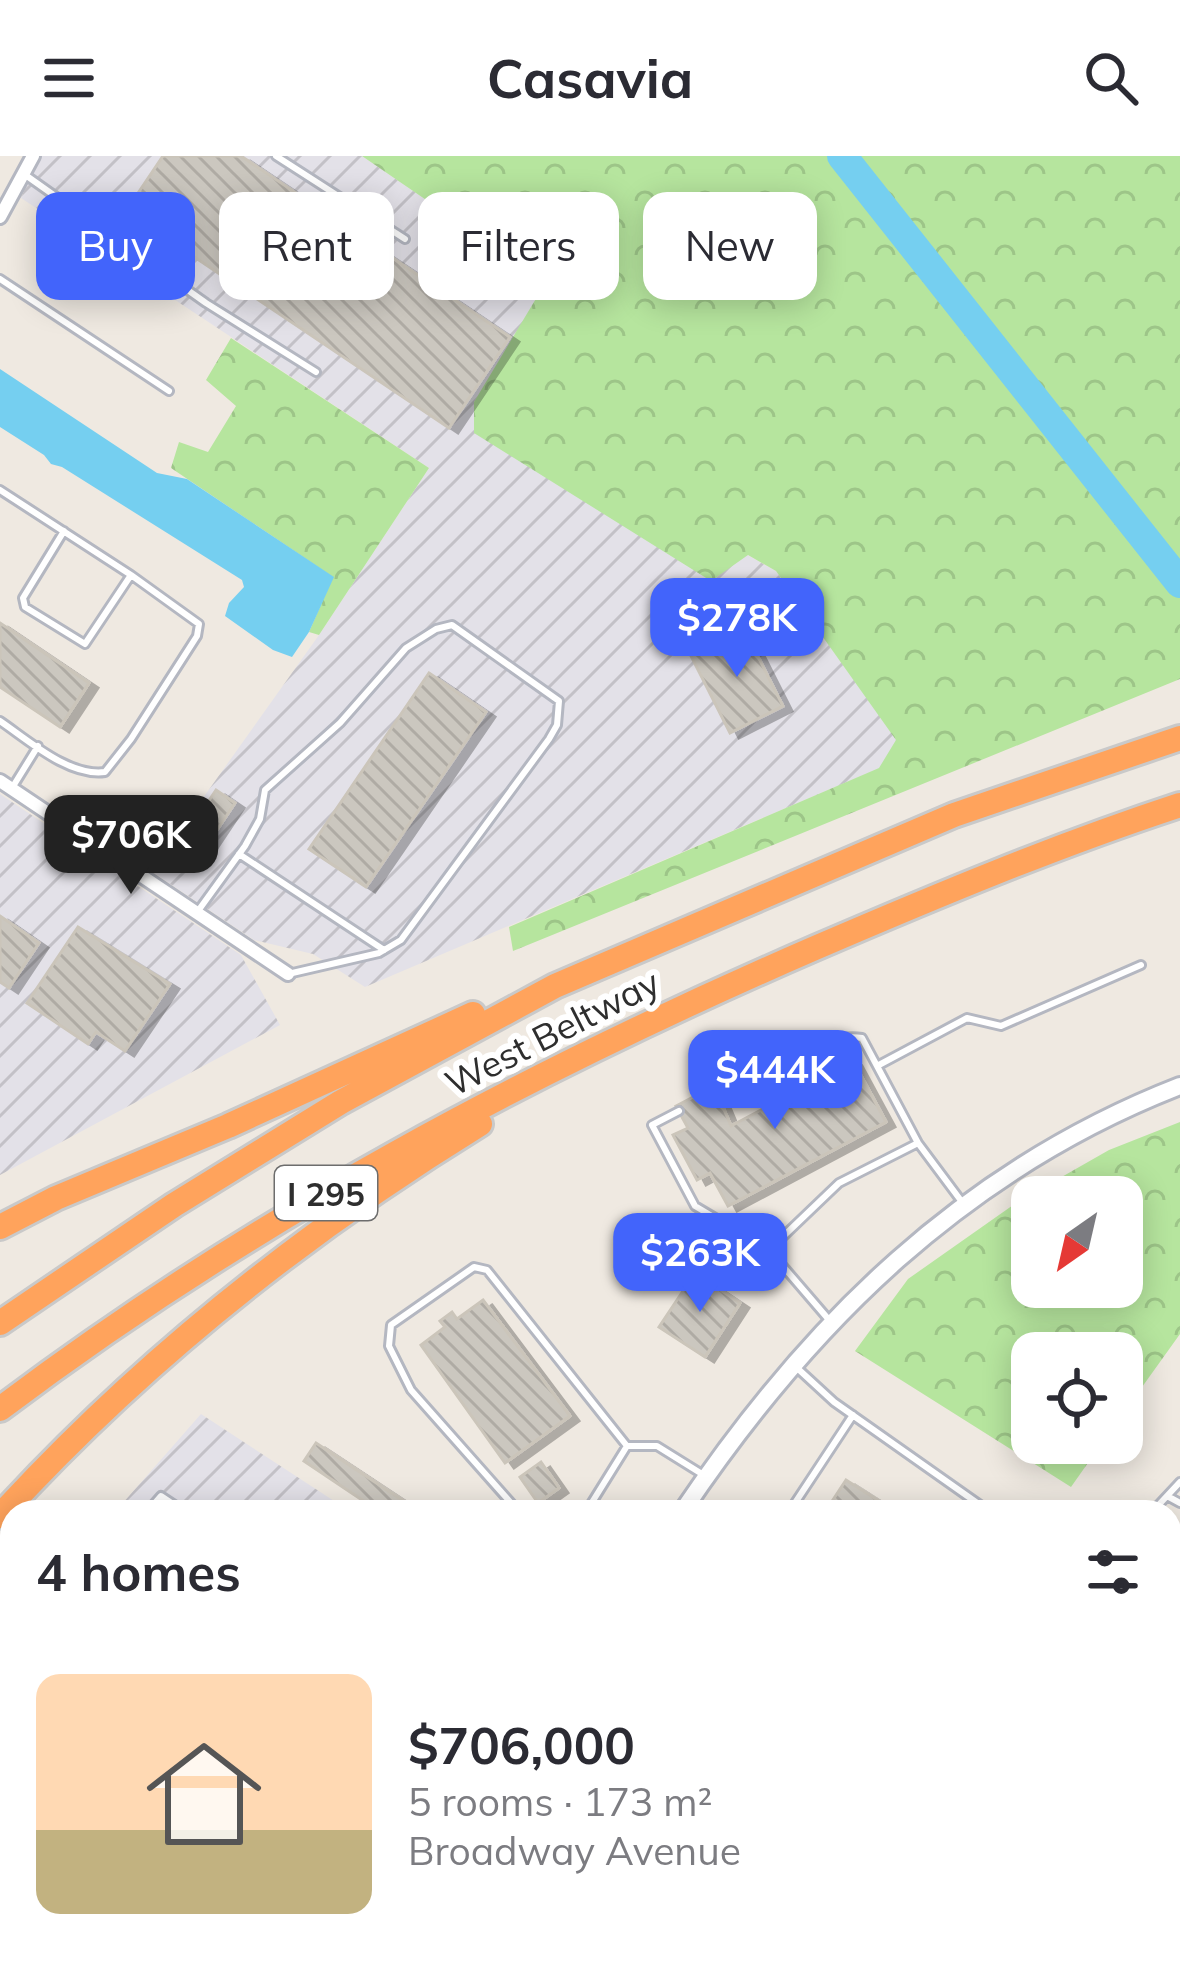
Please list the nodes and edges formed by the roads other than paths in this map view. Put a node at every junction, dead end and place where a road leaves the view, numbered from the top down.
1 (33, 156) edge
2 (276, 156) edge
3 (24, 174) junction
4 (1, 214) edge
5 (405, 239) dead end
6 (0, 279) edge
7 (316, 372) dead end
8 (170, 391) dead end
9 (0, 490) edge
10 (65, 531) junction
11 (131, 574) junction
12 (0, 721) edge
13 (1180, 738) edge
14 (38, 746) junction
15 (6, 784) edge
16 (1180, 805) edge
17 (239, 854) junction
18 (196, 912) junction
19 (384, 950) junction
20 (1141, 964) dead end
21 (288, 974) joint
22 (555, 986) junction
23 (671, 1010) junction
24 (877, 1066) junction
25 (1180, 1086) edge
26 (718, 1094) dead end
27 (679, 1111) dead end
28 (917, 1143) junction
29 (964, 1205) junction
30 (0, 1227) edge
31 (769, 1250) junction
32 (830, 1322) junction
33 (0, 1323) edge
34 (793, 1364) junction
35 (0, 1409) edge
36 (854, 1415) junction
37 (627, 1446) junction
38 (706, 1477) junction
39 (1180, 1482) edge
40 (1169, 1497) junction
41 (16, 1500) edge
42 (508, 1500) edge
43 (593, 1500) edge
44 (690, 1500) edge
45 (797, 1500) edge
46 (973, 1500) edge
47 (1166, 1500) edge
48 (1174, 1500) edge

1 - 3 street
2 - 5 lane
3 - 4 street
3 - 7 lane
6 - 8 lane
9 - 10 lane
10 - 11 lane
10 - 11 lane
11 - 14 lane
12 - 14 lane
13 - 22 highway, West Beltway / I 295
14 - 15 lane
15 - 18 street
16 - 23 highway, West Beltway / I 295
17 - 18 lane
17 - 19 lane
17 - 19 lane
18 - 21 street
19 - 21 lane
20 - 24 lane
22 - 30 highway
22 - 33 highway, West Beltway / I 295
23 - 35 highway, West Beltway / I 295
23 - 41 highway
24 - 26 lane
24 - 28 lane
25 - 29 street
27 - 31 lane
28 - 29 lane
28 - 31 lane
29 - 32 street
31 - 32 lane
32 - 34 street
34 - 36 lane
34 - 38 street
36 - 45 lane
36 - 46 lane
37 - 38 lane
37 - 42 lane
37 - 43 lane
38 - 44 street
39 - 40 lane
40 - 47 lane
40 - 48 lane

